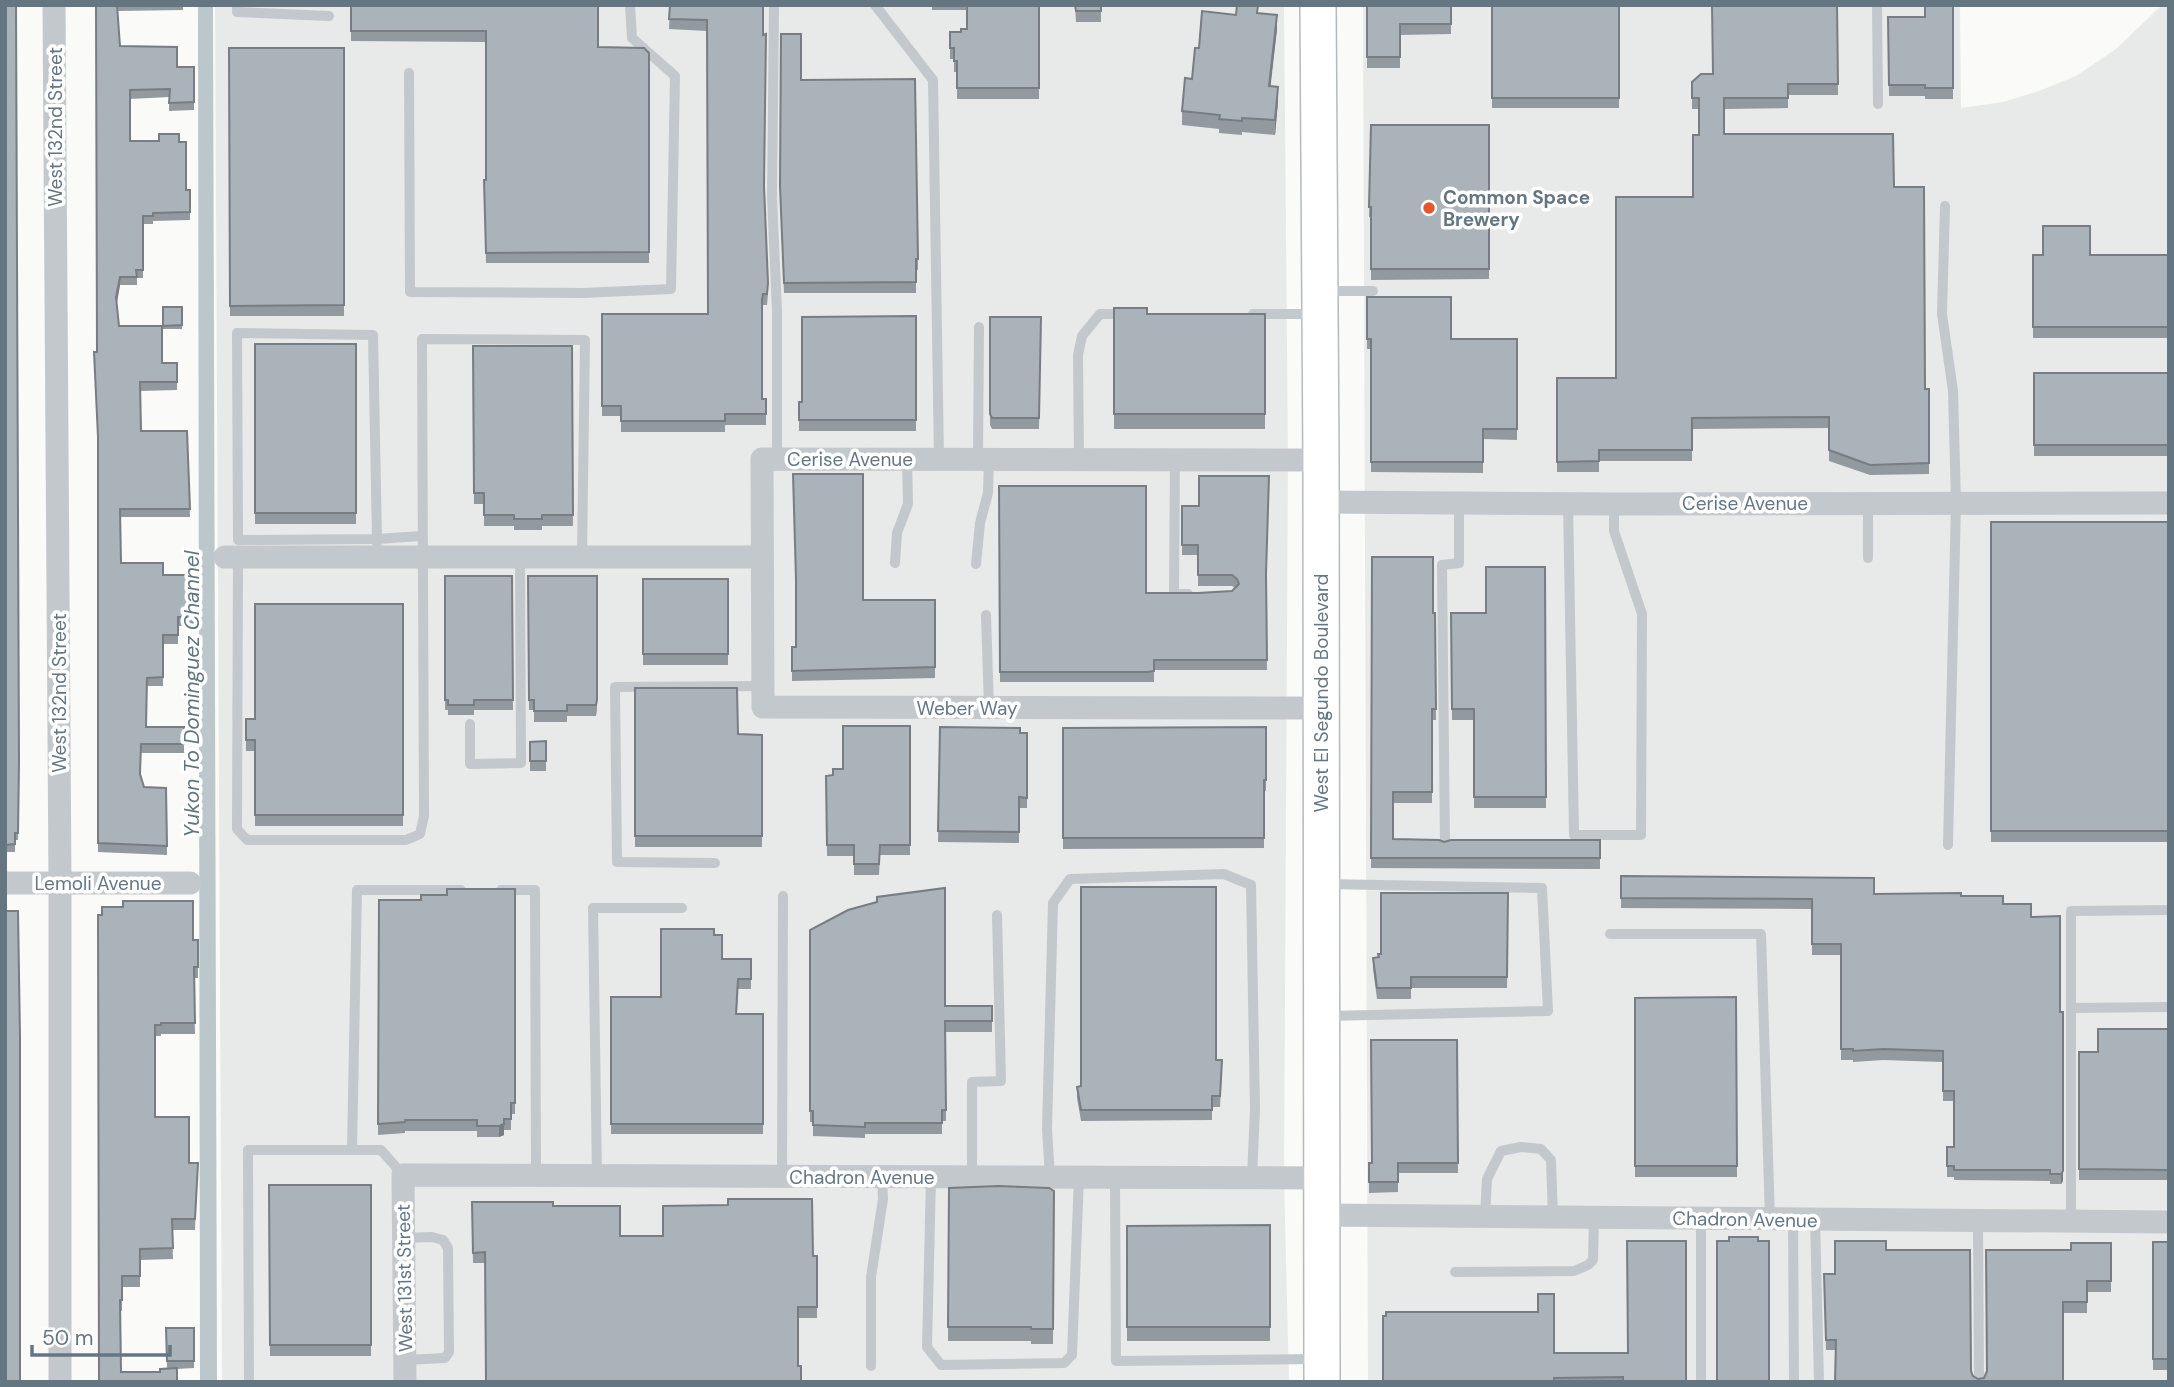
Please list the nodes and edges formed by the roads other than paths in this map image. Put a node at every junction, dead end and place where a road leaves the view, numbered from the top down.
1 (54, 5) edge
2 (237, 5) edge
3 (631, 5) edge
4 (775, 5) edge
5 (875, 5) edge
6 (1318, 5) edge
7 (1877, 5) edge
8 (328, 16) dead end
9 (410, 73) dead end
10 (1878, 104) dead end
11 (1945, 206) dead end
12 (1373, 291) dead end
13 (1320, 302) junction
14 (1141, 314) edge
15 (1236, 314) edge
16 (979, 327) dead end
17 (777, 459) junction
18 (907, 459) junction
19 (939, 459) junction
20 (984, 459) junction
21 (1079, 460) junction
22 (1175, 460) junction
23 (1321, 460) junction
24 (1321, 502) junction
25 (1458, 502) junction
26 (1568, 502) junction
27 (1868, 503) junction
28 (1956, 503) junction
29 (2169, 503) edge
30 (1614, 504) junction
31 (422, 546) junction
32 (377, 548) junction
33 (762, 556) junction
34 (232, 557) joint
35 (520, 557) junction
36 (582, 557) junction
37 (1868, 558) dead end
38 (895, 563) dead end
39 (976, 564) dead end
40 (1197, 594) edge
41 (986, 615) dead end
42 (763, 685) junction
43 (989, 708) junction
44 (1321, 708) junction
45 (470, 724) dead end
46 (1445, 845) edge
47 (1948, 845) dead end
48 (715, 863) dead end
49 (5, 883) edge
50 (60, 883) junction
51 (190, 883) dead end
52 (1321, 884) junction
53 (467, 890) edge
54 (494, 890) edge
55 (783, 896) dead end
56 (682, 908) dead end
57 (2169, 910) edge
58 (997, 915) dead end
59 (1611, 934) dead end
60 (2169, 1007) edge
61 (2071, 1008) junction
62 (1321, 1016) junction
63 (352, 1150) junction
64 (403, 1175) junction
65 (536, 1176) junction
66 (597, 1176) junction
67 (782, 1176) junction
68 (882, 1177) junction
69 (931, 1177) junction
70 (972, 1177) junction
71 (1050, 1177) junction
72 (1079, 1177) junction
73 (1115, 1178) junction
74 (1252, 1178) junction
75 (1321, 1178) junction
76 (1321, 1215) junction
77 (1485, 1217) junction
78 (1553, 1217) junction
79 (1594, 1217) junction
80 (1701, 1218) junction
81 (1770, 1219) junction
82 (1804, 1219) junction
83 (1978, 1221) junction
84 (2071, 1222) junction
85 (2169, 1222) edge
86 (404, 1238) junction
87 (1454, 1272) dead end
88 (871, 1366) dead end
89 (1321, 1370) edge
90 (405, 1371) edge
91 (60, 1382) edge
92 (248, 1382) edge
93 (1701, 1382) edge
94 (1794, 1382) edge
95 (1819, 1382) edge
96 (1979, 1382) edge

1 - 50 street, West 132nd Street
2 - 8 lane
3 - 9 lane
4 - 17 lane
5 - 19 lane
6 - 13 main road, West El Segundo Boulevard
7 - 10 lane
11 - 28 lane
12 - 13 lane
13 - 15 lane
13 - 23 main road, West El Segundo Boulevard
14 - 21 lane
16 - 20 lane
17 - 18 street, Cerise Avenue
17 - 33 street, Cerise Avenue
18 - 19 street, Cerise Avenue
18 - 38 lane
19 - 20 street, Cerise Avenue
20 - 21 street, Cerise Avenue
20 - 39 lane
21 - 22 street, Cerise Avenue
22 - 23 street, Cerise Avenue
22 - 40 lane
23 - 24 main road, West El Segundo Boulevard
24 - 25 street, Cerise Avenue
24 - 44 main road, West El Segundo Boulevard
25 - 26 street, Cerise Avenue
25 - 46 lane
26 - 30 street, Cerise Avenue
26 - 30 lane
27 - 28 street, Cerise Avenue
27 - 30 street, Cerise Avenue
27 - 37 lane
28 - 29 street, Cerise Avenue
28 - 47 lane
31 - 32 street
31 - 34 lane
31 - 35 street
31 - 36 lane
32 - 32 lane
32 - 34 street
33 - 36 street
33 - 42 street
35 - 36 street
35 - 45 lane
41 - 43 lane
42 - 43 street, Weber Way
42 - 48 lane
43 - 44 street, Weber Way
44 - 52 main road, West El Segundo Boulevard
49 - 50 street, Lemoli Avenue
50 - 51 street, Lemoli Avenue
50 - 91 street, West 132nd Street
52 - 62 main road, West El Segundo Boulevard
52 - 62 lane
53 - 63 lane
54 - 65 lane
55 - 67 lane
56 - 66 lane
57 - 61 lane
58 - 70 lane
59 - 81 lane
60 - 61 lane
61 - 84 lane
62 - 75 main road, West El Segundo Boulevard
63 - 64 lane
63 - 92 lane
64 - 65 street, Chadron Avenue
64 - 86 street, West 131st Street
65 - 66 street, Chadron Avenue
66 - 67 street, Chadron Avenue
67 - 68 street, Chadron Avenue
68 - 69 street, Chadron Avenue
68 - 88 lane
69 - 70 street, Chadron Avenue
69 - 72 lane
70 - 71 street, Chadron Avenue
71 - 72 street, Chadron Avenue
71 - 74 lane
72 - 73 street, Chadron Avenue
73 - 74 street, Chadron Avenue
73 - 89 lane
74 - 75 street, Chadron Avenue
75 - 76 main road, West El Segundo Boulevard
76 - 77 street, Chadron Avenue
76 - 89 main road, West El Segundo Boulevard
77 - 78 street, Chadron Avenue
77 - 78 lane
78 - 79 street, Chadron Avenue
79 - 80 street, Chadron Avenue
79 - 87 lane
80 - 81 street, Chadron Avenue
80 - 93 lane
81 - 82 street, Chadron Avenue
82 - 83 street, Chadron Avenue
82 - 94 lane
82 - 95 lane
83 - 84 street, Chadron Avenue
83 - 96 lane
84 - 85 street, Chadron Avenue
86 - 90 street, West 131st Street
86 - 90 lane

